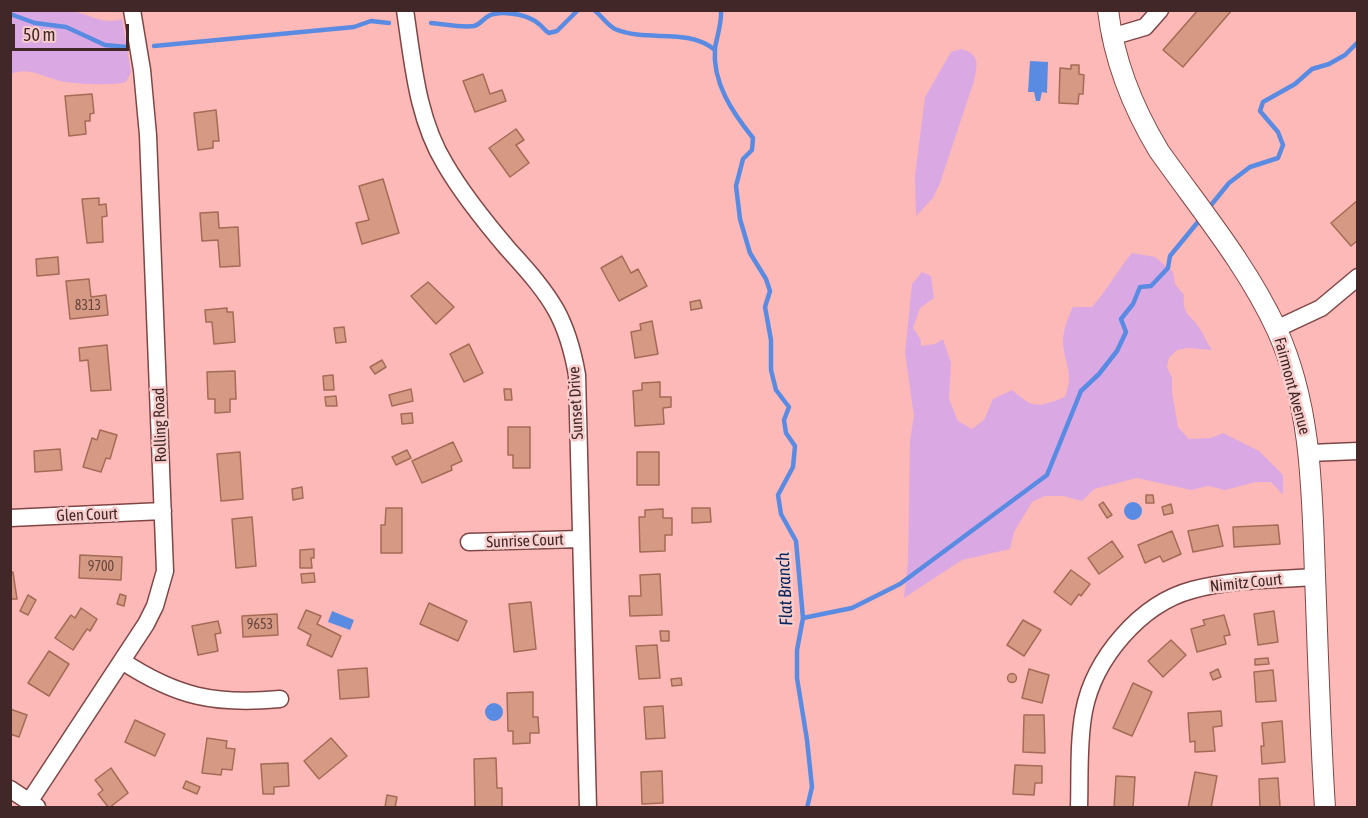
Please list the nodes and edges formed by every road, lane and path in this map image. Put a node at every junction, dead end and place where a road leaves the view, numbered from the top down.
1 (132, 10) edge
2 (405, 10) edge
3 (1108, 10) edge
4 (1160, 10) edge
5 (1111, 37) junction
6 (1358, 277) edge
7 (1276, 329) junction
8 (1358, 451) edge
9 (1309, 453) junction
10 (163, 512) junction
11 (10, 518) edge
12 (581, 539) junction
13 (469, 543) dead end
14 (1315, 577) junction
15 (122, 661) junction
16 (280, 699) dead end
17 (10, 789) edge
18 (34, 804) edge
19 (588, 807) edge
20 (1079, 807) edge
21 (1325, 807) edge

1 - 10 street, Rolling Road
2 - 12 street, Sunset Drive
3 - 5 street, Fairmont Avenue
4 - 5 street
5 - 7 street, Fairmont Avenue
6 - 7 street
7 - 9 street, Fairmont Avenue
8 - 9 street
9 - 14 street, Fairmont Avenue
10 - 11 street, Glen Court
10 - 15 street, Rolling Road
12 - 13 street, Sunrise Court
12 - 19 street, Sunset Drive
14 - 20 street, Nimitz Court
14 - 21 street, Fairmont Avenue
15 - 16 street
15 - 18 street, Rolling Road
17 - 18 street

